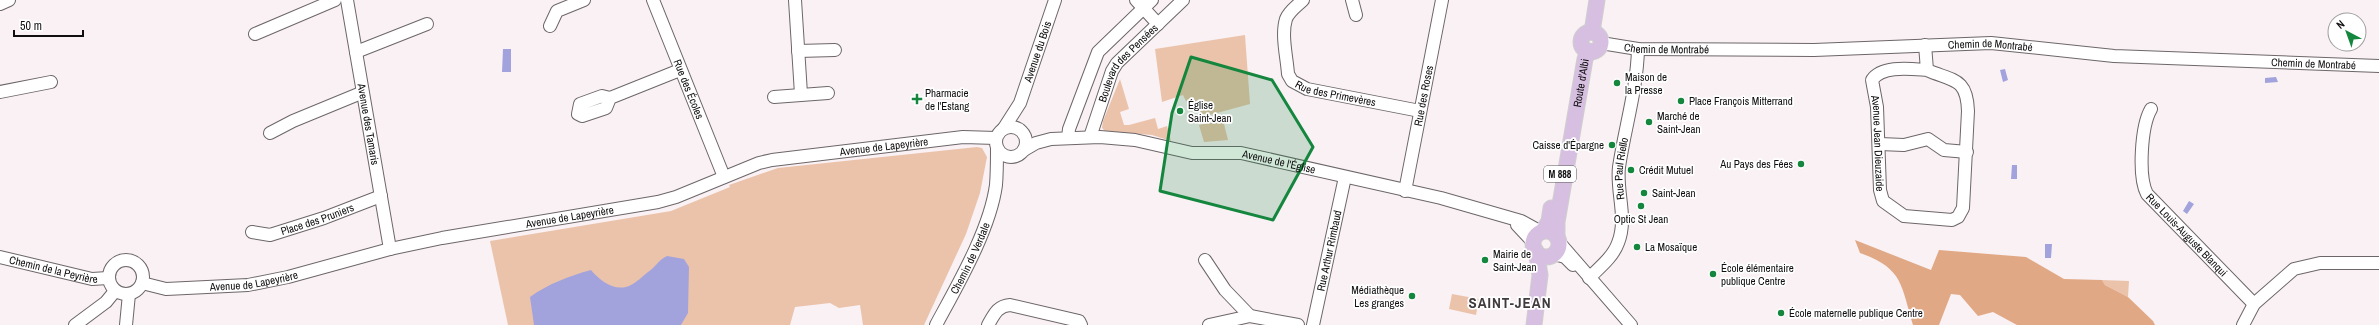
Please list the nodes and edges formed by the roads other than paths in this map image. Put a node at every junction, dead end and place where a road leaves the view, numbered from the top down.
1 (9, 0) edge
2 (335, 0) edge
3 (347, 0) edge
4 (584, 0) edge
5 (653, 0) edge
6 (795, 0) edge
7 (1055, 0) edge
8 (1183, 0) edge
9 (1303, 0) edge
10 (1352, 0) edge
11 (1442, 0) edge
12 (1596, 0) edge
13 (1144, 3) edge
14 (0, 4) edge
15 (1356, 15) dead end
16 (427, 24) dead end
17 (1158, 24) junction
18 (550, 26) dead end
19 (255, 34) dead end
20 (1594, 42) junction
21 (1925, 46) junction
22 (1638, 49) junction
23 (835, 50) dead end
24 (356, 52) junction
25 (798, 52) junction
26 (2379, 66) edge
27 (680, 70) junction
28 (1927, 70) junction
29 (51, 82) dead end
30 (0, 92) edge
31 (828, 92) dead end
32 (361, 93) junction
33 (801, 94) junction
34 (774, 97) dead end
35 (610, 98) dead end
36 (1020, 103) junction
37 (2151, 109) dead end
38 (1420, 111) junction
39 (1575, 116) junction
40 (1004, 128) junction
41 (1022, 131) junction
42 (270, 133) dead end
43 (1090, 137) junction
44 (1051, 138) junction
45 (1068, 138) junction
46 (996, 143) junction
47 (1880, 144) junction
48 (1024, 150) junction
49 (1967, 152) junction
50 (1013, 157) junction
51 (724, 177) junction
52 (1345, 177) junction
53 (996, 187) junction
54 (1405, 191) junction
55 (381, 196) junction
56 (252, 232) dead end
57 (1547, 243) junction
58 (390, 249) junction
59 (0, 257) edge
60 (1205, 260) dead end
61 (2379, 264) edge
62 (108, 278) junction
63 (1589, 278) junction
64 (142, 283) junction
65 (115, 291) junction
66 (129, 294) junction
67 (2254, 304) junction
68 (1250, 316) junction
69 (75, 325) edge
70 (126, 325) edge
71 (936, 325) edge
72 (988, 325) edge
73 (1081, 325) edge
74 (1209, 325) edge
75 (1298, 325) edge
76 (1313, 325) edge
77 (1534, 325) edge
78 (1631, 325) edge
79 (2243, 325) edge

1 - 14 street
2 - 19 street
3 - 24 street, Avenue des Tamaris
4 - 18 street
5 - 27 street, Rue des Écoles
6 - 25 street
7 - 36 street, Avenue du Bois
8 - 17 street, Boulevard des Pensées
9 - 38 street, Rue des Primevères
10 - 15 street
11 - 38 street, Rue des Roses
12 - 20 main road, Route d'Albi / M 888
13 - 17 street
13 - 45 street, Boulevard des Pensées
16 - 24 street
17 - 43 street, Boulevard des Pensées
20 - 22 street, Chemin de Montrabé
20 - 39 main road, Route d'Albi / M 888
21 - 22 street, Chemin de Montrabé
21 - 26 street, Chemin de Montrabé
21 - 28 street
22 - 63 street, Rue Paul Riello
23 - 25 street
24 - 32 street, Avenue des Tamaris
25 - 33 street
27 - 35 street
27 - 51 street, Rue des Écoles
28 - 47 street, Avenue Jean Dieuzaide
28 - 49 street, Avenue Jean Dieuzaide
29 - 30 street
31 - 33 street
32 - 42 street
32 - 55 street, Avenue des Tamaris
33 - 34 street
36 - 40 street, Avenue du Bois
36 - 41 street, Avenue du Bois
37 - 67 street, Rue Louis-Auguste Blanqui
38 - 54 street, Rue des Roses
39 - 57 main road, Route d'Albi / M 888
39 - 57 main road, Route d'Albi / M 888
40 - 41 street
40 - 46 street
41 - 44 street, Avenue de l'Église
41 - 48 street
43 - 45 street, Avenue de l'Église
43 - 52 street, Avenue de l'Église
44 - 45 street, Avenue de l'Église
44 - 48 street, Avenue de l'Église
46 - 50 street
46 - 51 street, Avenue de Lapeyrière
46 - 53 street, Chemin de Verdale
47 - 49 street
47 - 49 street, Avenue Jean Dieuzaide
48 - 50 street
50 - 53 street, Chemin de Verdale
51 - 58 street, Avenue de Lapeyrière
52 - 54 street, Avenue de l'Église
52 - 76 street, Rue Arthur Rimbaud
53 - 71 street, Chemin de Verdale
54 - 57 street, Avenue de l'Église
55 - 56 street, Place des Pruniers
55 - 58 street, Avenue des Tamaris
57 - 63 street, Avenue de l'Église
57 - 77 main road, Route d'Albi / M 888
58 - 64 street, Avenue de Lapeyrière
59 - 62 street, Chemin de la Peyrière
60 - 68 street
61 - 67 street
62 - 64 street
62 - 65 street
63 - 78 street, Avenue de l'Église
64 - 66 street
65 - 66 street
65 - 69 street
66 - 70 street
67 - 79 street
68 - 74 street
68 - 75 street
72 - 73 street

